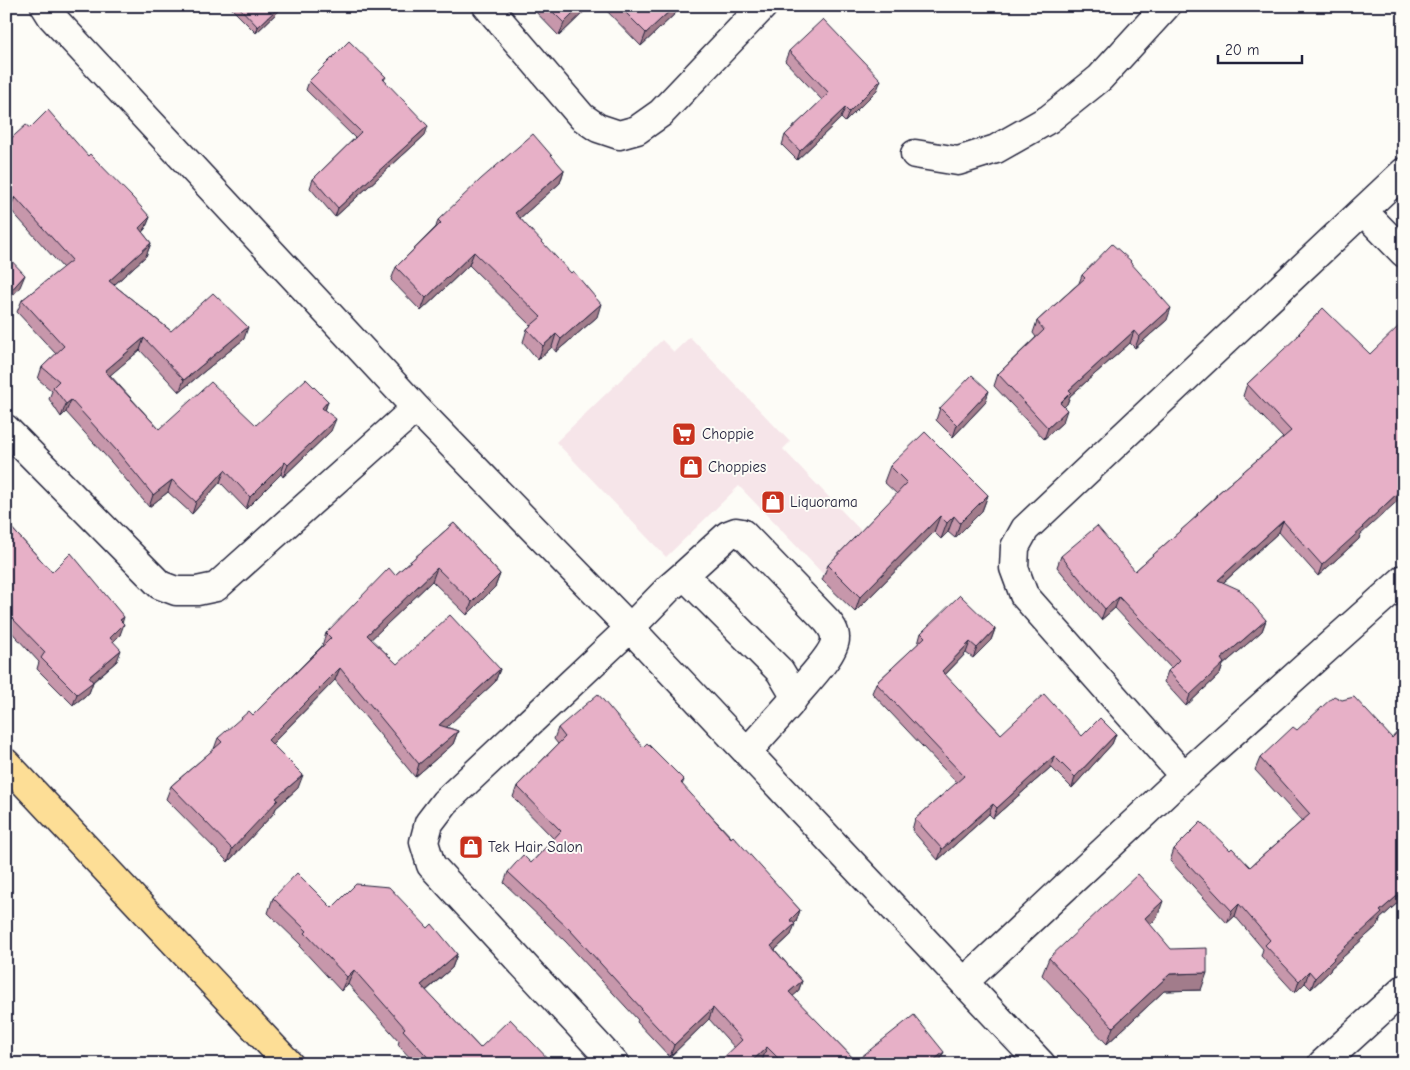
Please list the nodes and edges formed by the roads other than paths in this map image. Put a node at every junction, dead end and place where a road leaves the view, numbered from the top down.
1 (45, 6) edge
2 (487, 6) edge
3 (763, 6) edge
4 (1166, 6) edge
5 (915, 154) dead end
6 (1404, 172) edge
7 (1363, 211) junction
8 (1404, 253) edge
9 (416, 408) junction
10 (6, 429) edge
11 (684, 575) junction
12 (1404, 579) edge
13 (630, 628) junction
14 (788, 705) junction
15 (747, 752) junction
16 (6, 762) edge
17 (1184, 776) junction
18 (964, 982) junction
19 (1404, 989) edge
20 (288, 1064) edge
21 (615, 1064) edge
22 (1041, 1064) edge
23 (1322, 1064) edge

1 - 9 street
2 - 3 street
4 - 5 street
6 - 7 street
7 - 8 street
7 - 17 street
9 - 10 street
9 - 13 street
11 - 13 street
11 - 14 street
11 - 14 street
12 - 17 street
13 - 15 street
13 - 21 street
14 - 15 street
15 - 18 street
16 - 20 main road
17 - 18 street
18 - 22 street
19 - 23 street

